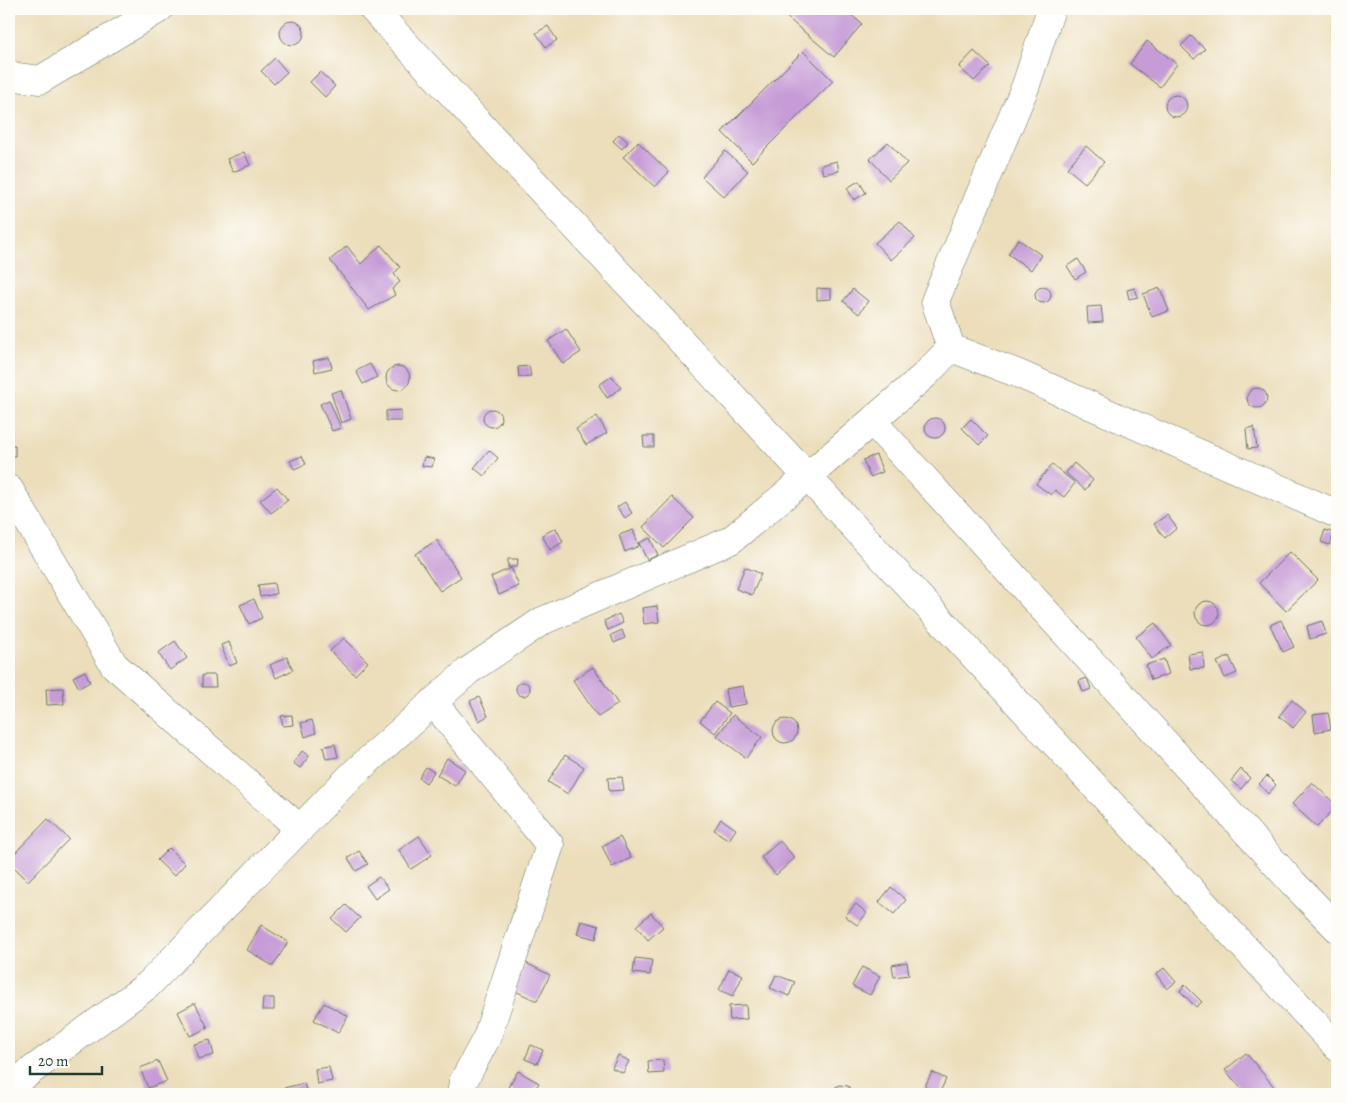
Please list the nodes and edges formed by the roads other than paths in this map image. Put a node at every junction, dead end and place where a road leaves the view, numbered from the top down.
1 (159, 9) edge
2 (373, 9) edge
3 (1050, 9) edge
4 (9, 76) edge
5 (951, 348) junction
6 (872, 421) junction
7 (807, 477) junction
8 (9, 490) edge
9 (1337, 514) edge
10 (432, 702) junction
11 (300, 829) junction
12 (1337, 928) edge
13 (1337, 1047) edge
14 (9, 1087) edge
15 (460, 1094) edge

1 - 4 main road
2 - 7 main road
3 - 5 main road
5 - 6 main road
5 - 9 main road
6 - 7 main road
6 - 12 main road
7 - 10 main road
7 - 13 main road
8 - 11 main road
10 - 11 main road
10 - 15 main road
11 - 14 main road

